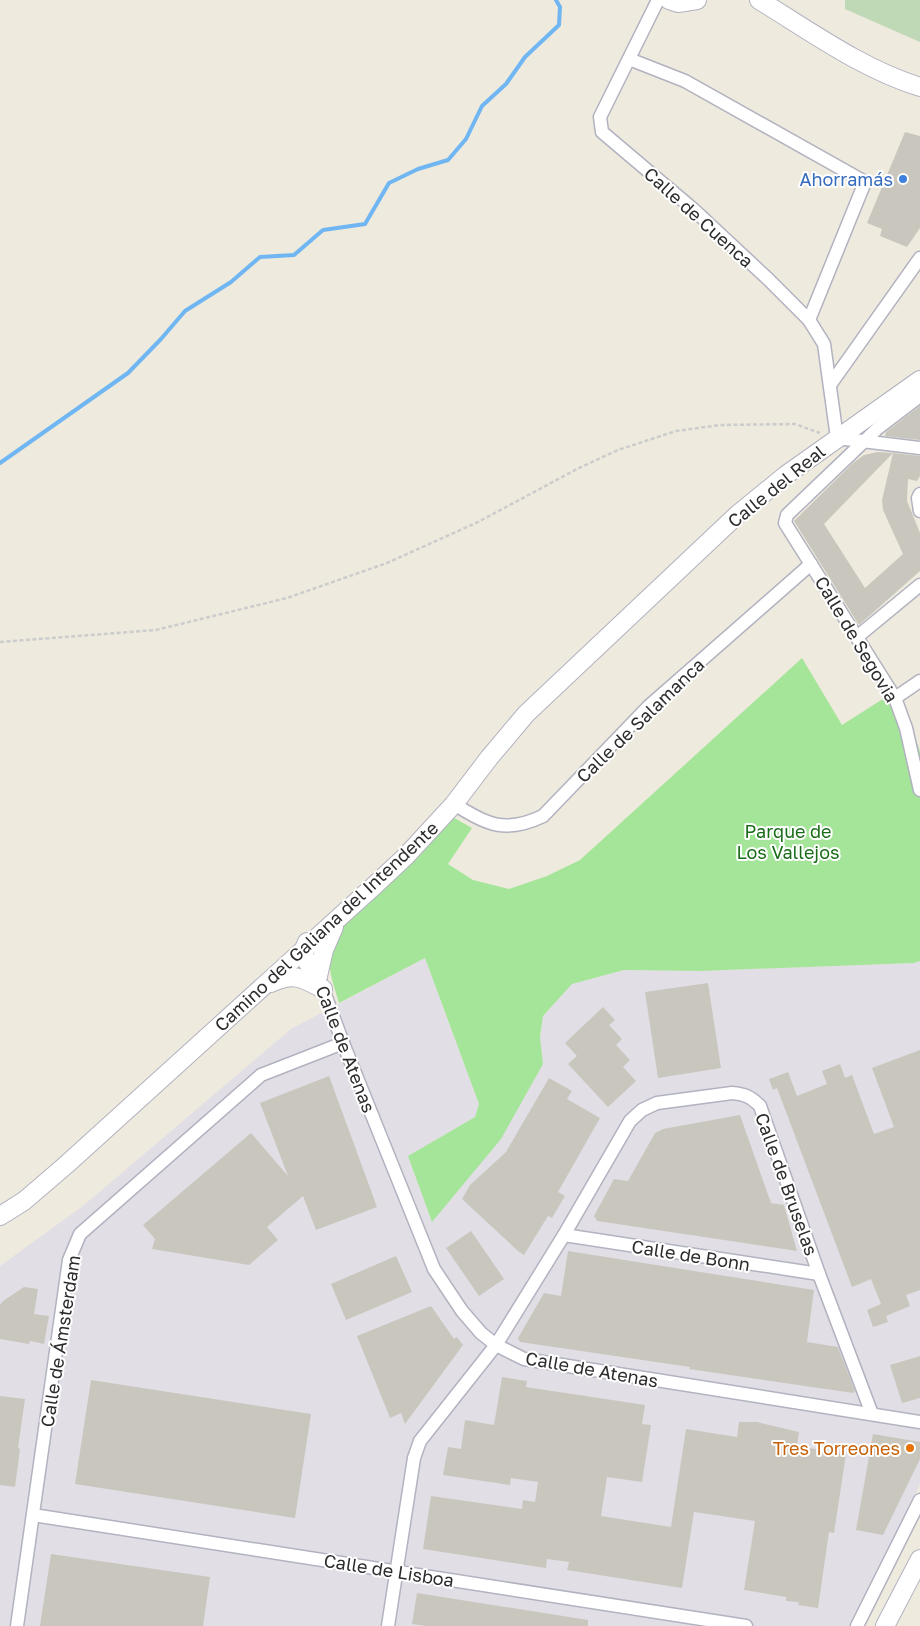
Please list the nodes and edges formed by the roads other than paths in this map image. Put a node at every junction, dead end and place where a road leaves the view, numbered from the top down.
1 (658, 0) edge
2 (669, 0) edge
3 (697, 0) edge
4 (759, 0) edge
5 (629, 59) junction
6 (920, 87) edge
7 (920, 258) edge
8 (809, 320) junction
9 (920, 380) edge
10 (830, 385) junction
11 (920, 396) edge
12 (836, 438) junction
13 (863, 441) junction
14 (920, 448) edge
15 (920, 494) edge
16 (920, 511) edge
17 (811, 564) junction
18 (920, 585) edge
19 (641, 604) junction
20 (857, 637) junction
21 (920, 681) edge
22 (895, 698) junction
23 (920, 790) edge
24 (454, 804) junction
25 (411, 837) junction
26 (336, 922) junction
27 (304, 951) junction
28 (272, 965) junction
29 (321, 983) junction
30 (266, 986) junction
31 (343, 1043) junction
32 (0, 1212) edge
33 (0, 1216) edge
34 (564, 1236) junction
35 (819, 1274) junction
36 (496, 1345) junction
37 (872, 1414) junction
38 (920, 1422) edge
39 (920, 1500) edge
40 (33, 1515) junction
41 (920, 1559) edge
42 (396, 1571) junction
43 (17, 1626) edge
44 (388, 1626) edge
45 (746, 1626) edge
46 (857, 1626) edge
47 (884, 1626) edge

1 - 5 street, Calle de Cuenca
2 - 3 street
4 - 6 street
5 - 8 street, Calle de Cuenca
5 - 8 street
7 - 10 street
8 - 10 street, Calle de Cuenca
9 - 12 street, Calle del Real
10 - 12 street, Calle de Cuenca
11 - 13 street
12 - 13 street
12 - 19 street, Calle del Real
13 - 14 street
13 - 17 street, Calle de Segovia
15 - 16 street
17 - 20 street, Calle de Segovia
17 - 24 street, Calle de Salamanca
18 - 20 street
19 - 24 street, Camino del Galiana del Intendente
19 - 25 street, Camino del Galiana del Intendente
20 - 22 street, Calle de Segovia
21 - 22 street
22 - 23 street, Calle de Segovia
24 - 26 street, Camino del Galiana del Intendente
25 - 27 street
25 - 28 street, Camino del Galiana del Intendente
26 - 27 street, Camino del Galiana del Intendente
26 - 29 street
27 - 28 street
27 - 29 street
27 - 30 street, Camino del Galiana del Intendente
28 - 32 street, Camino del Galiana del Intendente
29 - 30 street
29 - 31 street, Calle de Atenas
30 - 33 street, Camino del Galiana del Intendente
31 - 36 street, Calle de Atenas
31 - 40 street, Calle de Ámsterdam
34 - 35 street, Calle de Bonn
34 - 35 street, Calle de Bruselas
34 - 36 street, Calle de Bruselas
35 - 37 street, Calle de Bruselas
36 - 37 street, Calle de Atenas
36 - 42 street, Calle de Bruselas
37 - 38 street, Calle de Atenas
39 - 46 street
40 - 42 street, Calle de Lisboa
40 - 43 street, Calle de Ámsterdam
41 - 47 street
42 - 44 street, Calle de Bruselas
42 - 45 street, Calle de Lisboa

